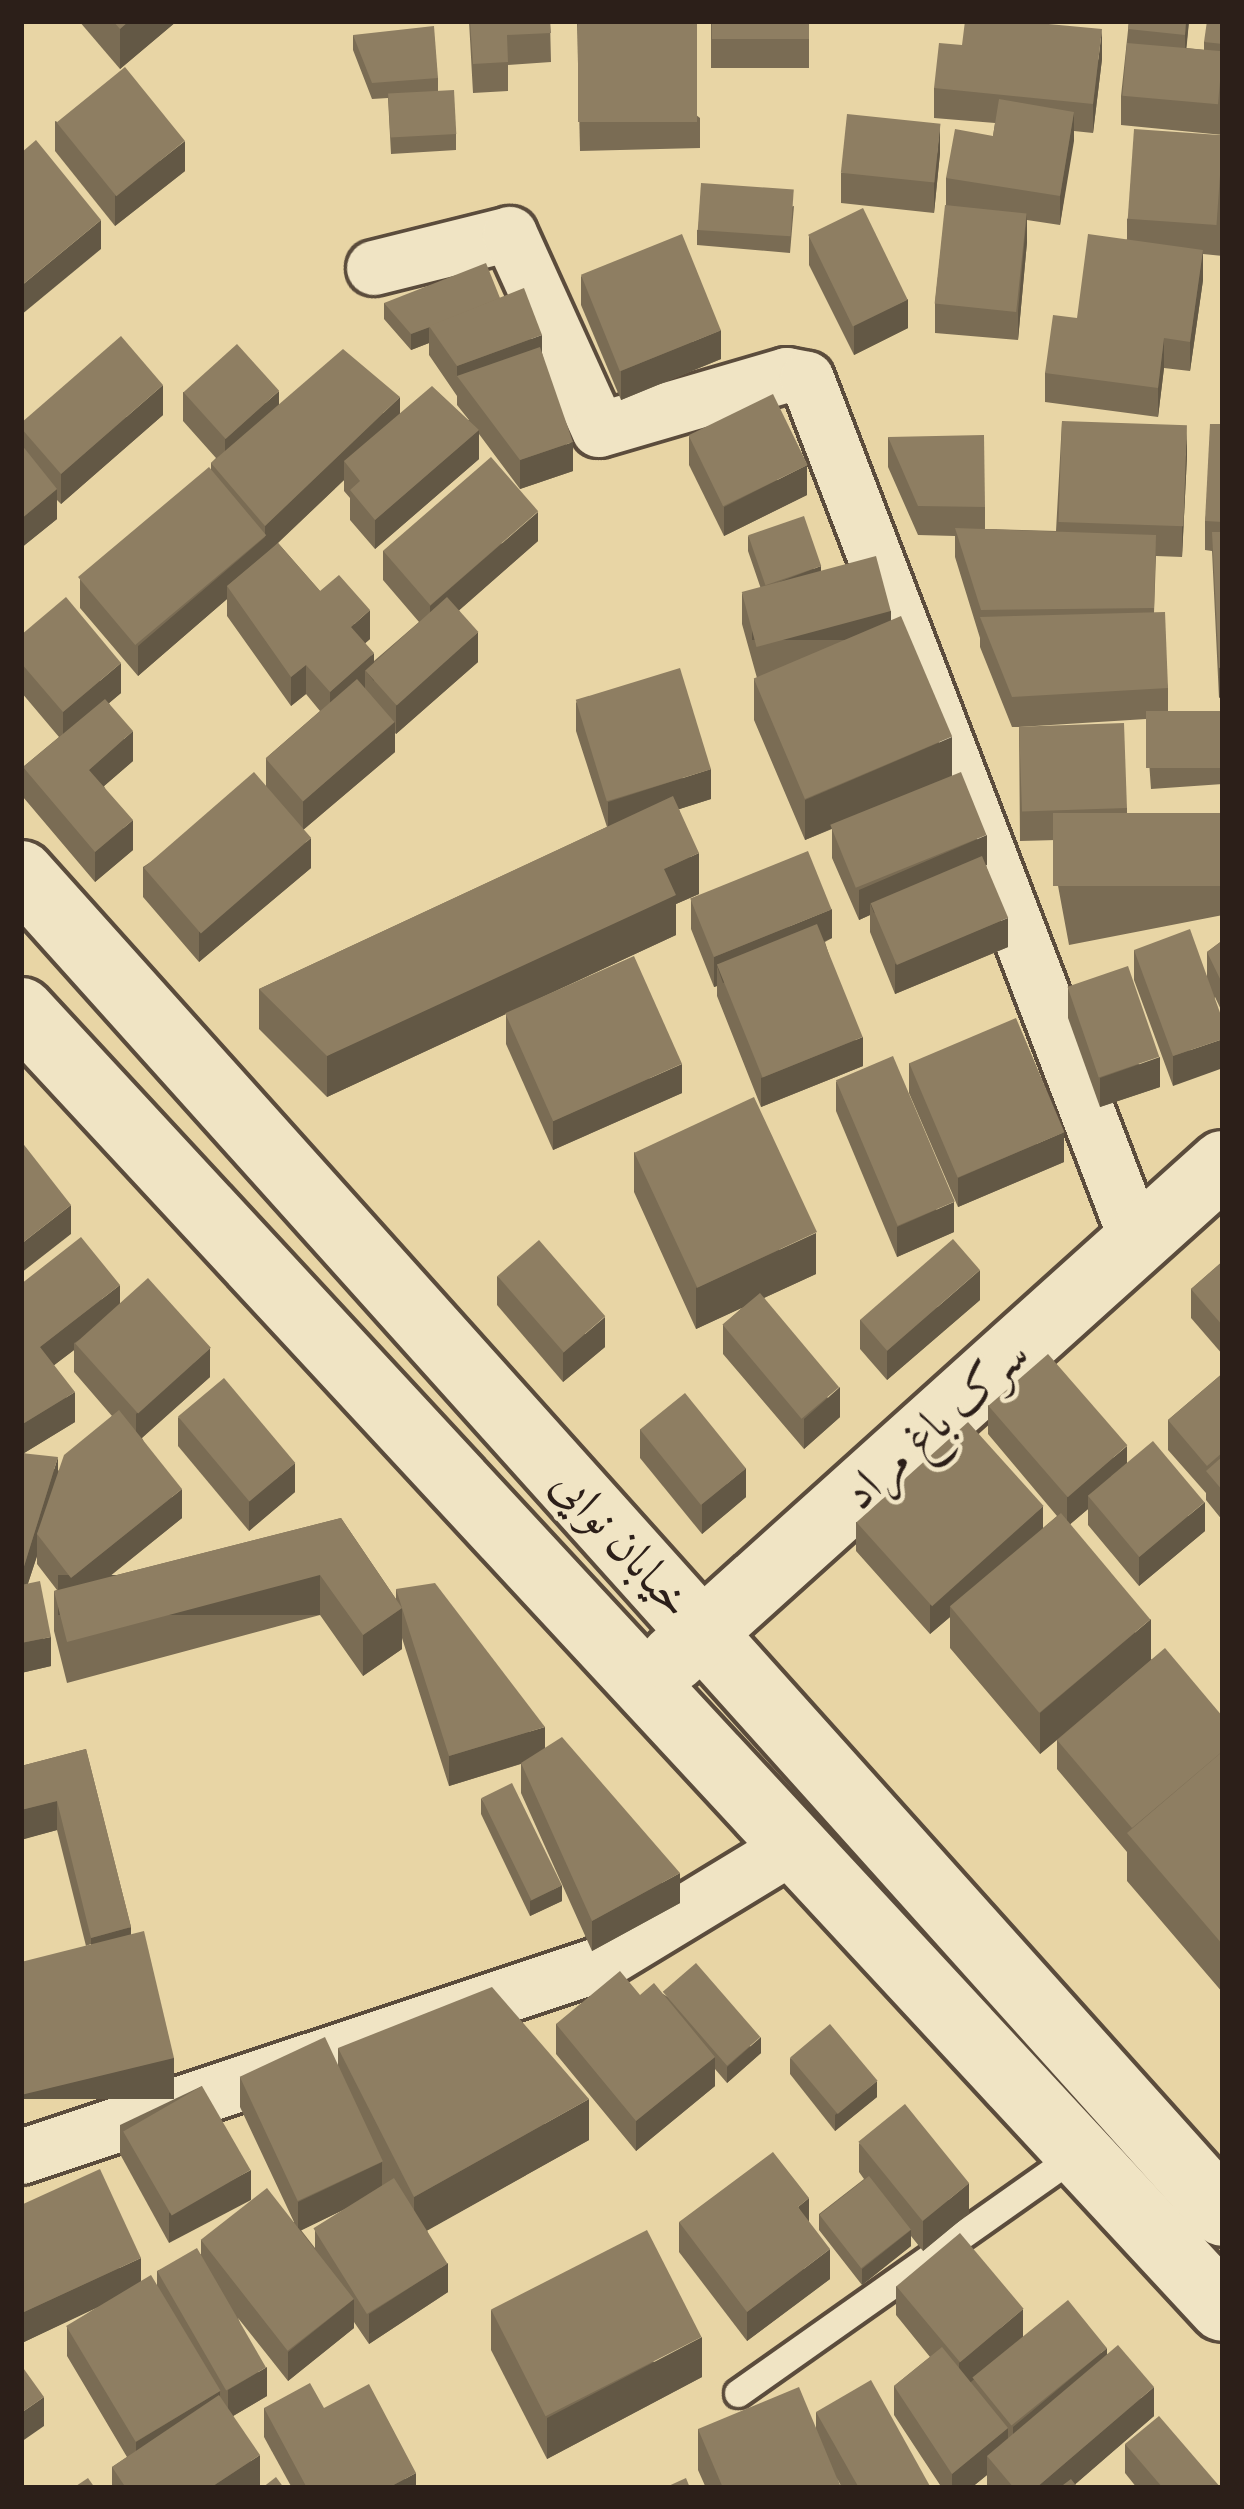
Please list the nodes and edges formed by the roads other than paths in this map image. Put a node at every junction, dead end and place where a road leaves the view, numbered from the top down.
1 (374, 268) dead end
2 (21, 874) edge
3 (21, 1011) edge
4 (1223, 1164) edge
5 (1137, 1241) junction
6 (704, 1631) junction
7 (648, 1682) junction
8 (799, 1843) junction
9 (1133, 2114) junction
10 (1078, 2152) junction
11 (21, 2157) edge
12 (1223, 2213) edge
13 (1223, 2308) edge
14 (738, 2393) dead end

1 - 5 street
2 - 6 street, خیابان نوایی
3 - 7 street, خیابان نوایی
4 - 5 street, سرک باغ مراد
5 - 6 street, سرک باغ مراد
6 - 7 street, سرک باغ مراد
6 - 9 street, خیابان نوایی
7 - 8 street, خیابان نوایی
8 - 10 street, خیابان نوایی
8 - 11 street
9 - 10 lane
9 - 12 street, خیابان نوایی
10 - 13 street, خیابان نوایی
10 - 14 lane

